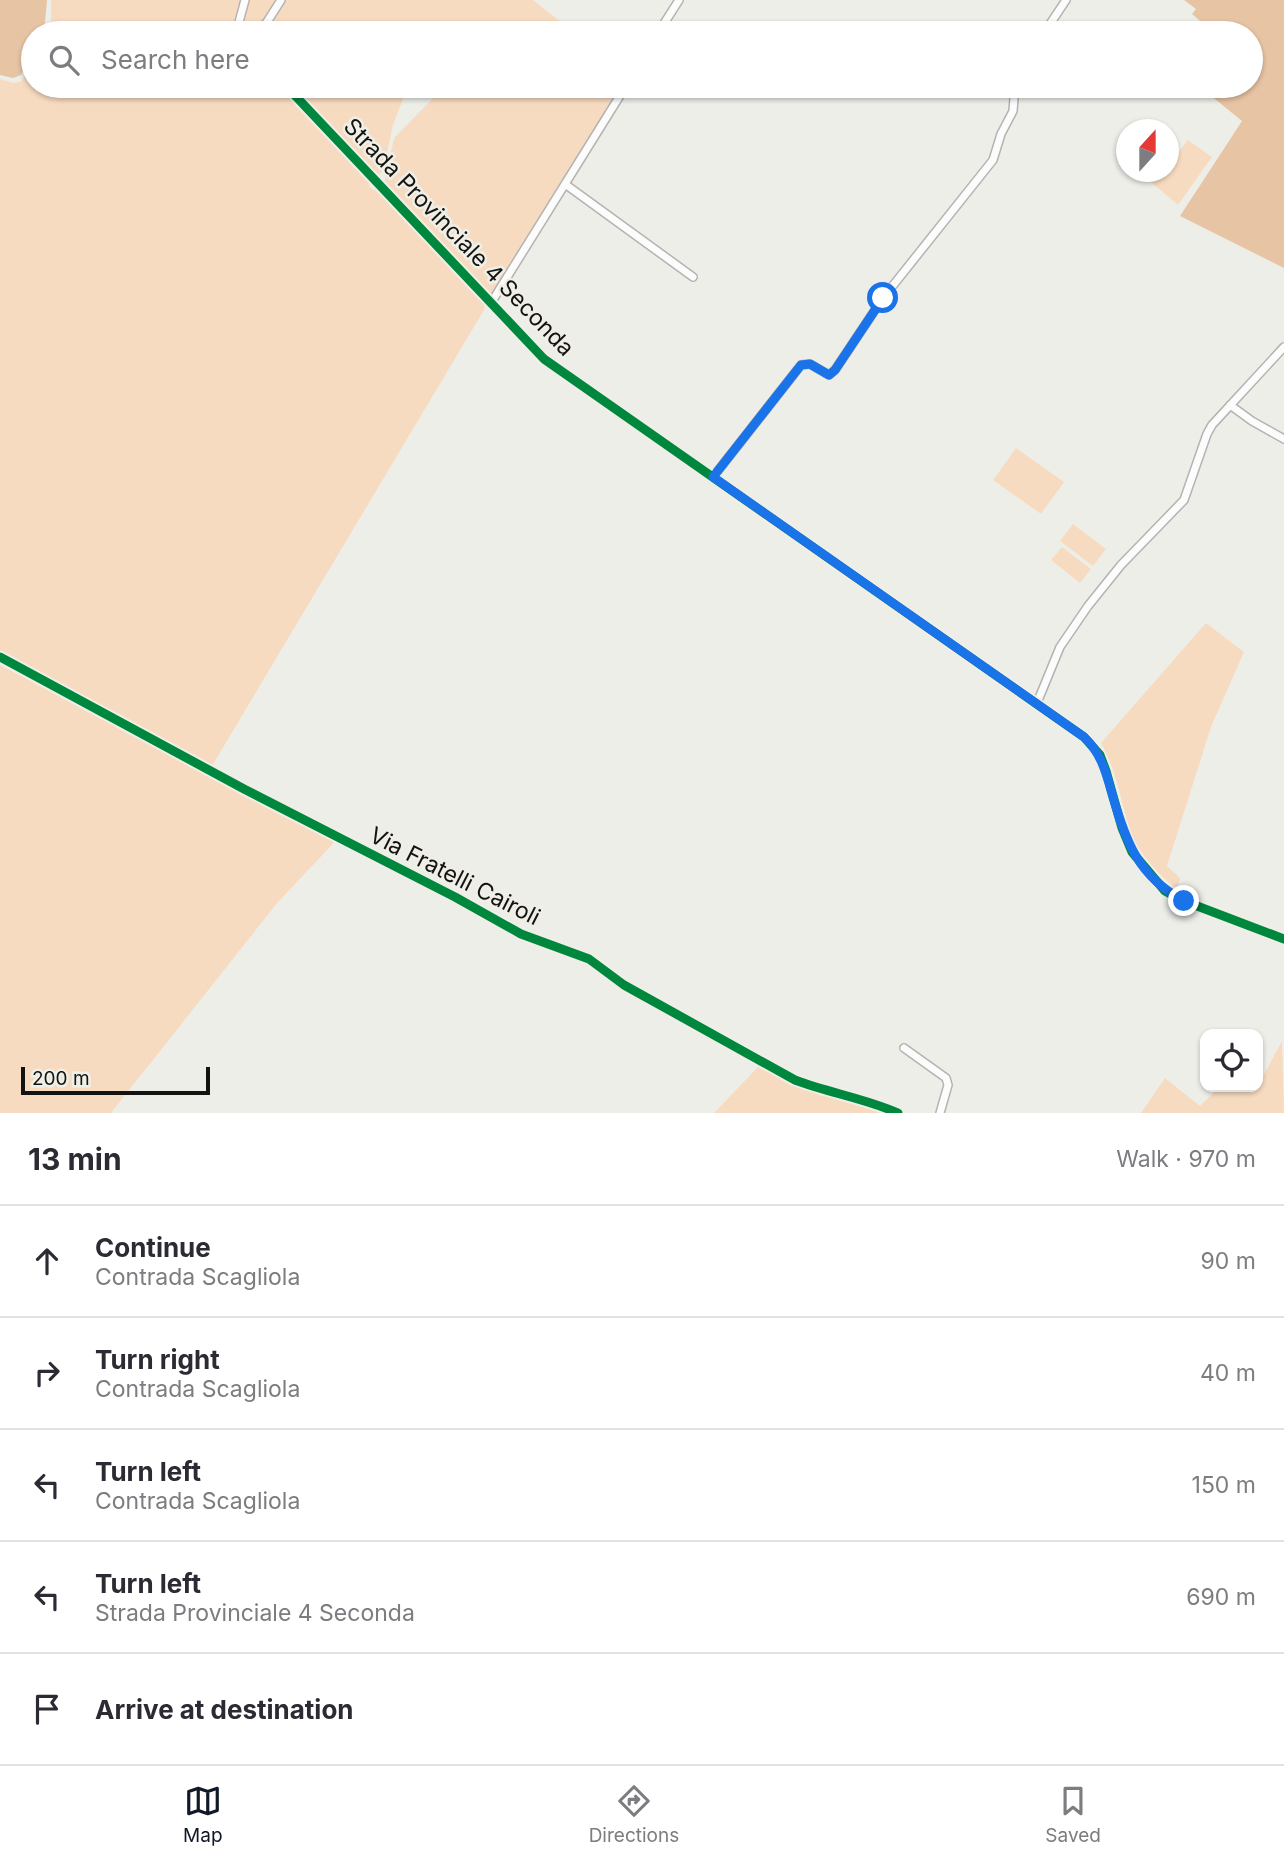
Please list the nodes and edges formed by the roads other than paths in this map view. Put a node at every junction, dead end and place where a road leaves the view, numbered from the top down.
1 (245, 0) edge
2 (281, 0) edge
3 (679, 0) edge
4 (1066, 0) edge
5 (239, 21) edge
6 (268, 21) edge
7 (666, 21) edge
8 (1052, 21) edge
9 (297, 98) edge
10 (619, 98) edge
11 (1014, 98) edge
12 (565, 184) junction
13 (693, 276) dead end
14 (491, 303) junction
15 (1284, 347) edge
16 (1230, 405) junction
17 (1284, 439) edge
18 (713, 477) junction
19 (0, 657) edge
20 (1037, 703) junction
21 (1284, 939) edge
22 (904, 1048) dead end
23 (898, 1113) edge
24 (940, 1113) edge

1 - 5 street
2 - 6 street
3 - 7 street
4 - 8 street
9 - 14 street, Strada Provinciale 4 Seconda
10 - 12 street
11 - 18 street
12 - 13 street
12 - 14 street
14 - 18 street, Strada Provinciale 4 Seconda
15 - 16 street
16 - 17 street
16 - 20 street
18 - 20 street, Strada Provinciale 4 Seconda
19 - 23 street, Via Fratelli Cairoli
20 - 21 street, Strada Provinciale 4 Seconda
22 - 24 street

